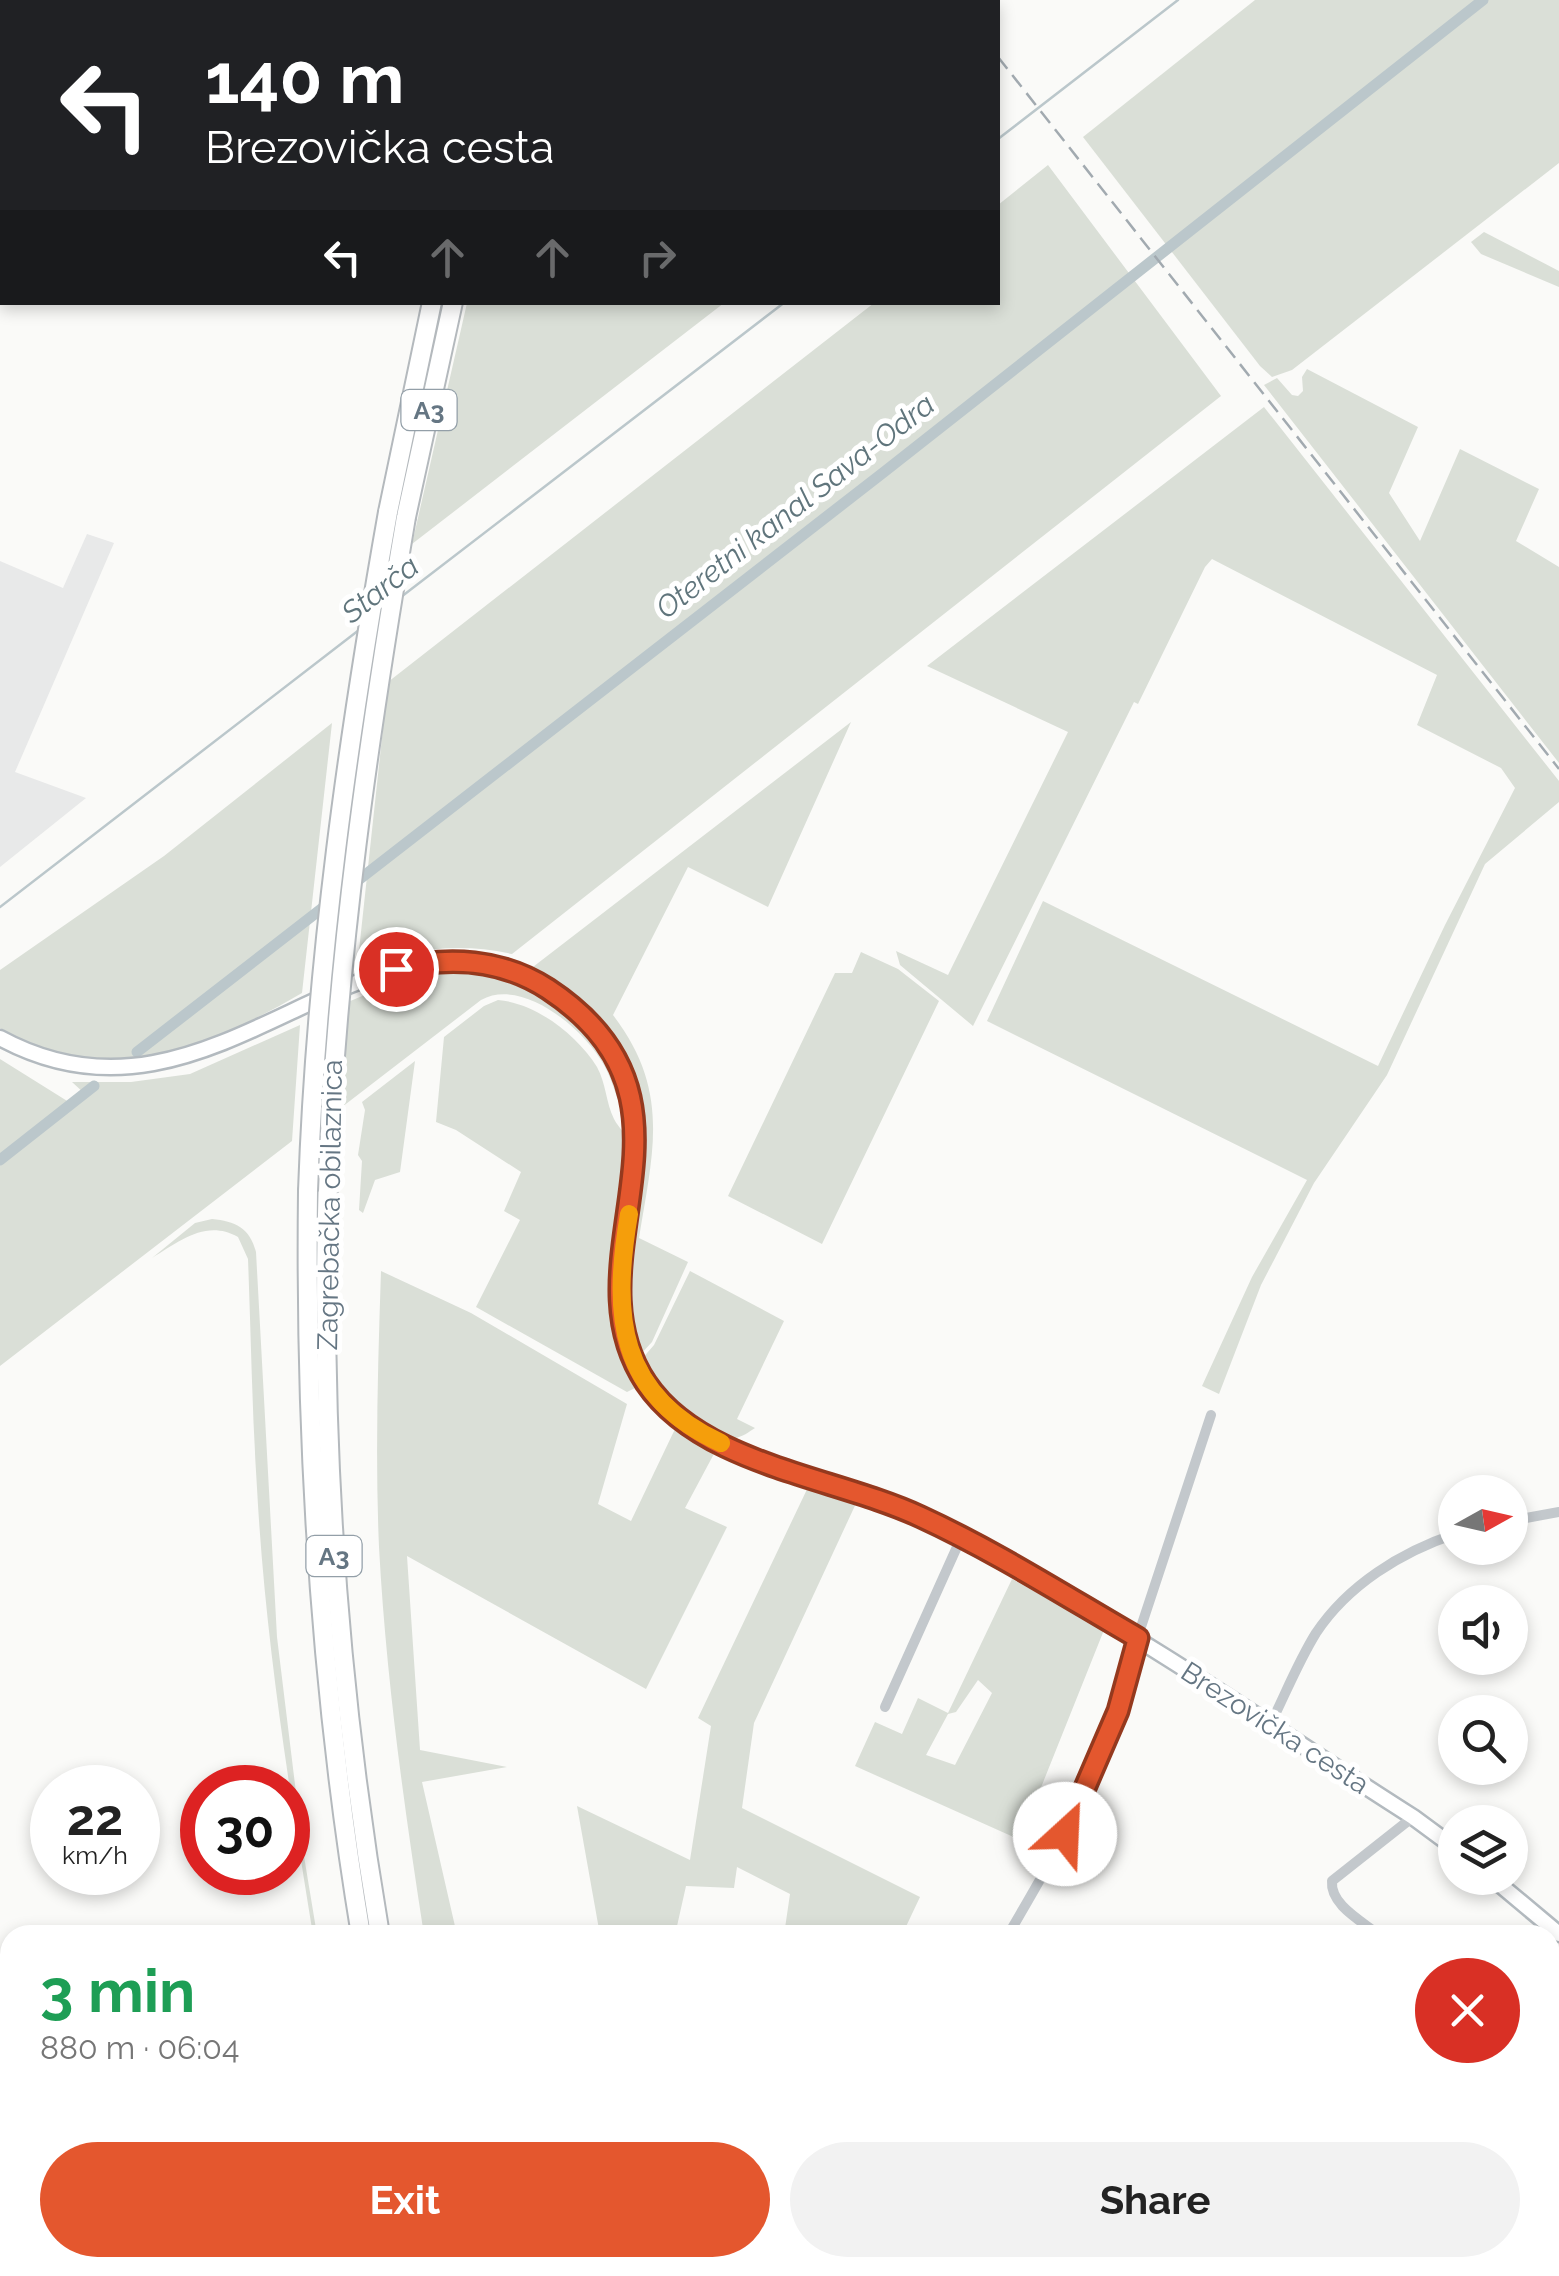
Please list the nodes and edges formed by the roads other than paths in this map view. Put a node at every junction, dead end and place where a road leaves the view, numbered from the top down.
1 (432, 305) edge
2 (451, 305) edge
3 (397, 515) junction
4 (0, 1038) edge
5 (1211, 1415) dead end
6 (1559, 1512) edge
7 (1528, 1518) edge
8 (961, 1538) junction
9 (1438, 1540) edge
10 (1138, 1638) junction
11 (885, 1707) dead end
12 (1270, 1725) junction
13 (1413, 1816) junction
14 (1438, 1835) edge
15 (1512, 1895) edge
16 (360, 1925) edge
17 (379, 1925) edge
18 (1013, 1925) edge
19 (1367, 1925) edge
20 (1548, 1925) edge

1 - 3 highway, Zagrebačka obilaznica / A3
2 - 3 highway, Zagrebačka obilaznica / A3
3 - 16 highway, Zagrebačka obilaznica / A3, bridge
3 - 17 highway, Zagrebačka obilaznica / A3, bridge
4 - 8 main road, Brezovička cesta
5 - 10 street
6 - 7 street
8 - 10 main road, Brezovička cesta
8 - 11 street
9 - 12 street
10 - 12 main road, Brezovička cesta
10 - 18 street
12 - 13 main road, Brezovička cesta
13 - 14 main road, Brezovička cesta
13 - 19 street
15 - 20 main road

